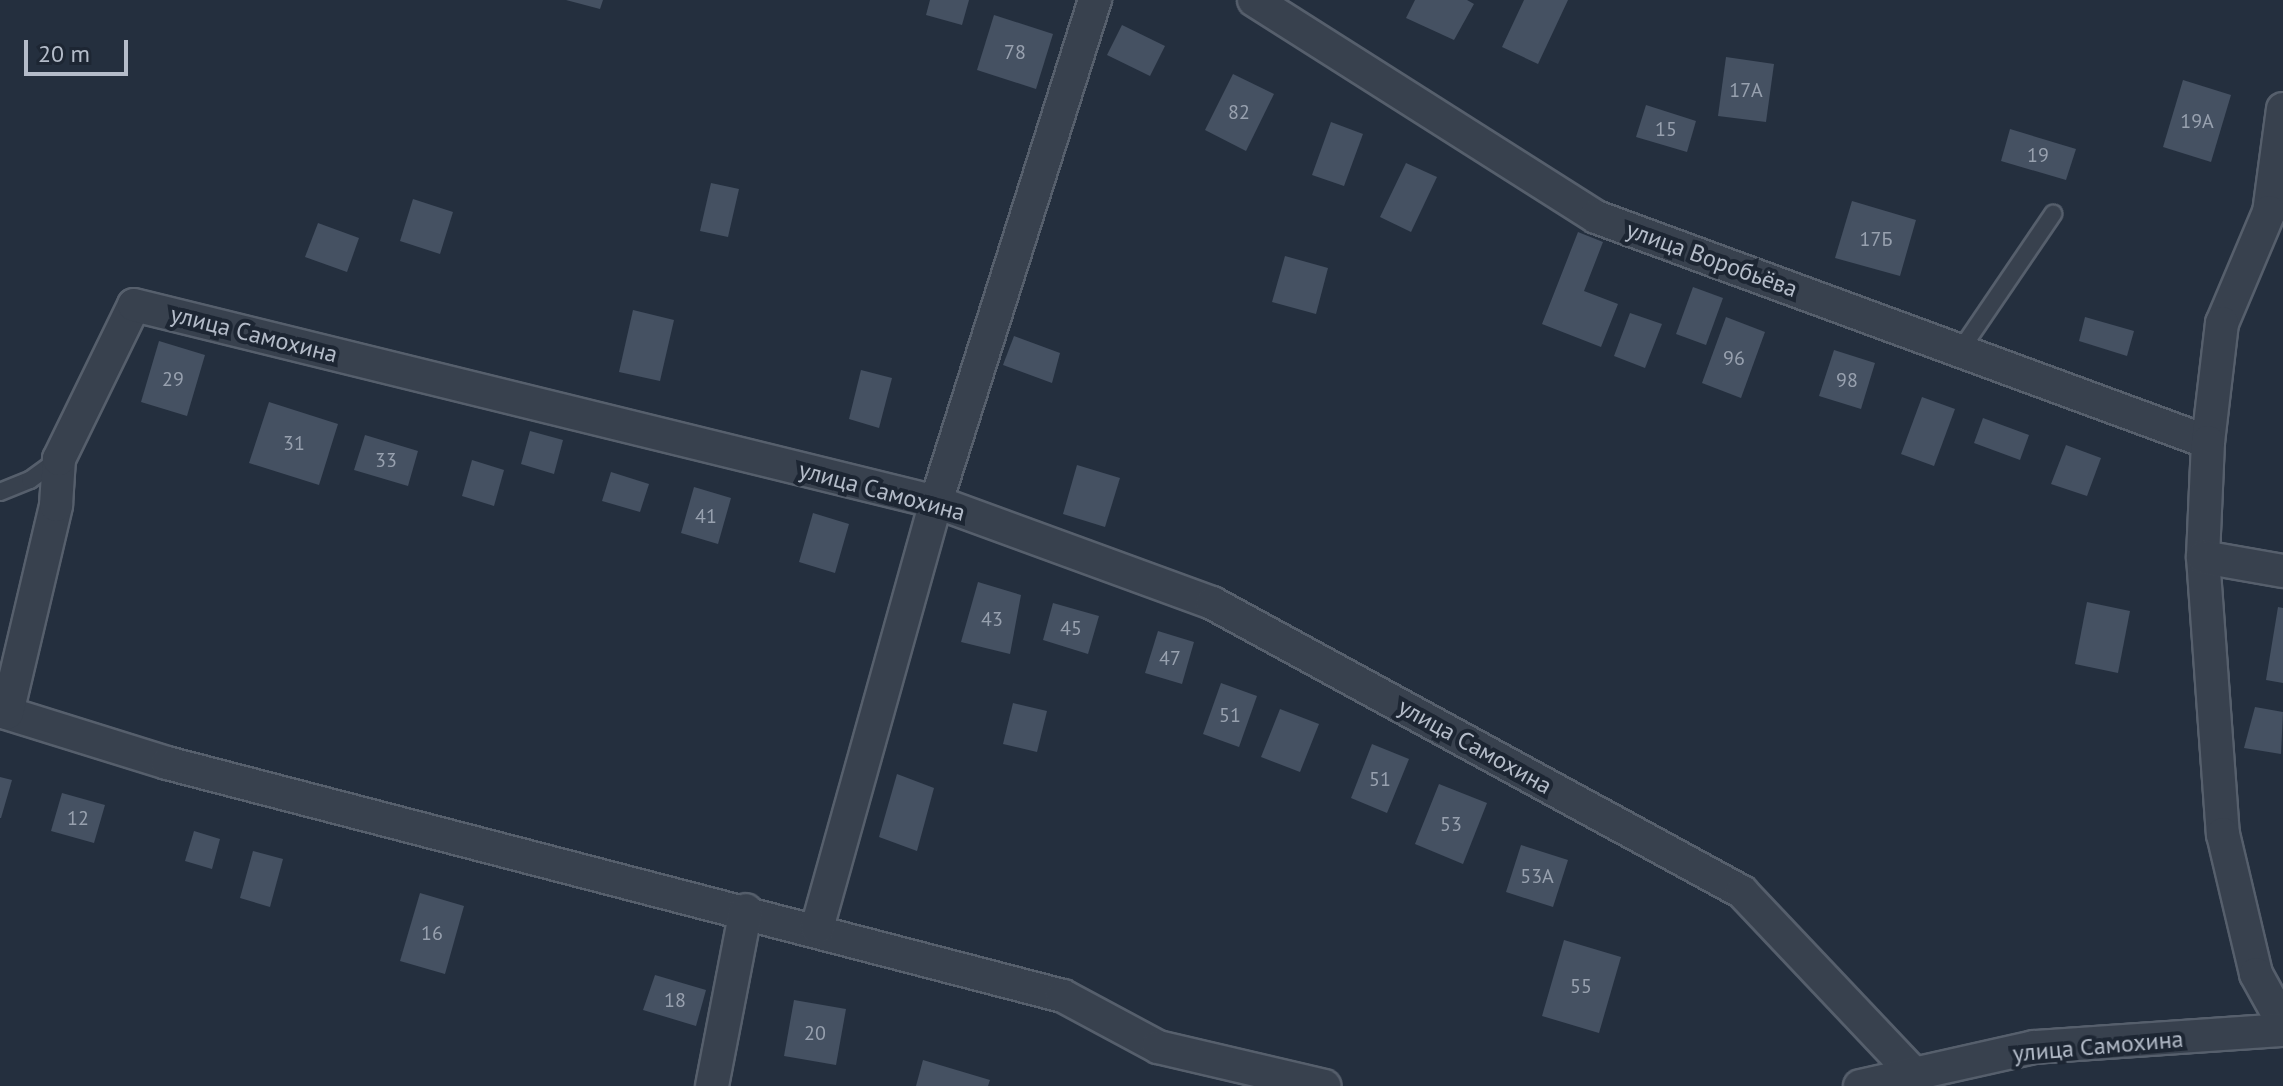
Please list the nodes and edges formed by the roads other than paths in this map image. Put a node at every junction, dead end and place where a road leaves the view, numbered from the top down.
1 (1095, 0) edge
2 (1254, 0) edge
3 (2283, 109) edge
4 (2053, 214) dead end
5 (2276, 214) edge
6 (1960, 351) junction
7 (2208, 442) junction
8 (59, 459) junction
9 (0, 492) edge
10 (936, 502) junction
11 (2203, 557) junction
12 (2283, 571) edge
13 (3, 712) edge
14 (746, 910) junction
15 (817, 928) junction
16 (2283, 1023) edge
17 (2283, 1030) edge
18 (1914, 1074) junction
19 (712, 1086) edge
20 (1324, 1086) edge
21 (1860, 1086) edge

1 - 10 street
2 - 6 street, улица Воробьёва
3 - 5 street
4 - 6 lane
5 - 7 street
6 - 7 street, улица Воробьёва
7 - 11 street
8 - 9 lane
8 - 10 street, улица Самохина
8 - 13 street, улица Самохина
10 - 15 street
10 - 18 street, улица Самохина
11 - 12 street
11 - 16 street
13 - 14 street, улица Самохина
14 - 15 street, улица Самохина
14 - 19 street
15 - 20 street, улица Самохина
17 - 18 street, улица Самохина
18 - 21 street, улица Самохина

